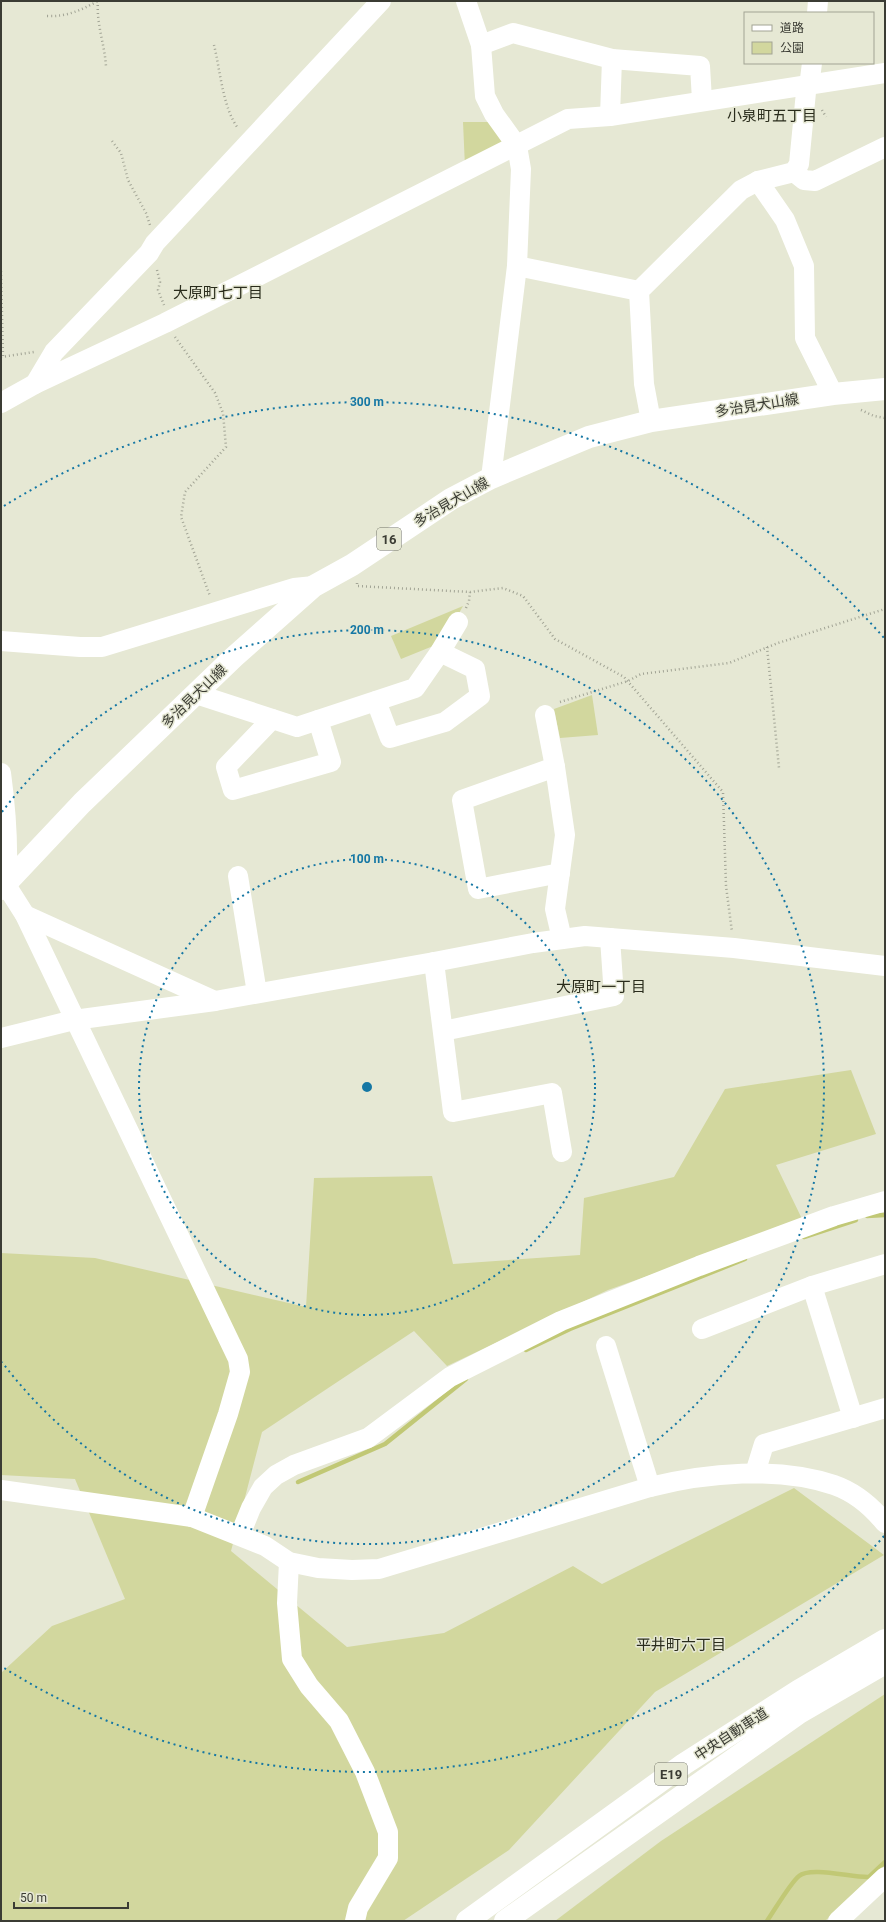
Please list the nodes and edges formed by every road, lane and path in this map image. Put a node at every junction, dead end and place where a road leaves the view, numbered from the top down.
1 (98, 1) edge
2 (381, 1) edge
3 (466, 1) edge
4 (818, 1) edge
5 (817, 12) edge
6 (47, 16) dead end
7 (214, 45) dead end
8 (481, 45) junction
9 (612, 59) junction
10 (812, 64) edge
11 (106, 67) dead end
12 (885, 73) edge
13 (809, 85) junction
14 (702, 100) junction
15 (610, 116) junction
16 (112, 141) dead end
17 (249, 143) junction
18 (517, 146) junction
19 (885, 147) edge
20 (794, 172) junction
21 (758, 181) junction
22 (152, 248) junction
23 (517, 266) junction
24 (1, 271) edge
25 (639, 291) junction
26 (168, 321) junction
27 (2, 357) edge
28 (49, 358) junction
29 (35, 384) junction
30 (885, 389) edge
31 (833, 394) junction
32 (1, 404) edge
33 (651, 421) junction
34 (492, 478) junction
35 (352, 565) junction
36 (314, 586) junction
37 (885, 609) edge
38 (216, 613) junction
39 (458, 622) dead end
40 (1, 641) edge
41 (767, 647) junction
42 (440, 652) junction
43 (628, 681) junction
44 (196, 694) junction
45 (376, 701) junction
46 (560, 702) dead end
47 (545, 715) dead end
48 (272, 719) junction
49 (318, 720) junction
50 (555, 767) junction
51 (779, 768) dead end
52 (1, 773) edge
53 (560, 873) junction
54 (238, 876) dead end
55 (3, 885) edge
56 (25, 915) junction
57 (610, 938) junction
58 (562, 939) junction
59 (734, 948) junction
60 (434, 962) junction
61 (885, 966) edge
62 (257, 993) junction
63 (215, 1001) junction
64 (74, 1020) junction
65 (443, 1030) junction
66 (1, 1038) edge
67 (562, 1152) dead end
68 (885, 1201) edge
69 (885, 1264) edge
70 (812, 1286) junction
71 (702, 1329) dead end
72 (606, 1346) dead end
73 (885, 1408) edge
74 (853, 1418) junction
75 (755, 1474) junction
76 (650, 1487) junction
77 (1, 1490) edge
78 (192, 1517) junction
79 (885, 1523) edge
80 (240, 1535) junction
81 (289, 1562) junction
82 (884, 1640) edge
83 (885, 1663) edge
84 (885, 1877) edge
85 (355, 1921) edge
86 (467, 1921) edge
87 (505, 1921) edge
88 (838, 1921) edge

1 - 6 path
1 - 11 path
2 - 17 street
3 - 8 street
4 - 5 street
7 - 17 path
8 - 9 street
8 - 18 street
9 - 14 street
9 - 15 street
10 - 13 street
12 - 13 street
13 - 14 street
13 - 20 street
14 - 15 street
15 - 18 street
16 - 22 path
17 - 22 street
18 - 23 street
18 - 26 street
19 - 20 street
20 - 21 street
21 - 25 street
21 - 31 street
22 - 26 path
22 - 28 street
23 - 25 street
23 - 34 street
24 - 27 path
25 - 33 street
26 - 29 street
26 - 38 path
27 - 28 path
28 - 29 street
29 - 32 street
30 - 31 main road, 多治見犬山線 / 16
31 - 33 main road, 多治見犬山線 / 16
33 - 34 main road, 多治見犬山線 / 16
34 - 35 main road, 多治見犬山線 / 16
35 - 36 main road, 多治見犬山線 / 16
35 - 43 path
36 - 38 street
36 - 44 main road, 多治見犬山線 / 16
37 - 41 path
38 - 40 street
39 - 42 street
41 - 43 path
41 - 51 path
42 - 45 street
42 - 45 street
43 - 46 path
43 - 59 path
44 - 48 street
44 - 55 main road, 多治見犬山線 / 16
45 - 49 street
47 - 50 street
48 - 49 street
48 - 49 street
50 - 53 street
50 - 53 street
52 - 55 street
53 - 58 street
54 - 62 street
55 - 56 street
56 - 63 street
56 - 64 street
57 - 58 street
57 - 59 street
57 - 65 street
58 - 60 street
59 - 61 street
60 - 62 street
60 - 65 street
62 - 63 street
63 - 64 street
64 - 66 street
64 - 78 street
65 - 67 street
68 - 80 street
69 - 70 street
70 - 71 street
70 - 74 street
72 - 76 street
73 - 74 street
74 - 75 street
75 - 76 street
75 - 79 street
76 - 81 street
77 - 78 street
78 - 80 street
80 - 81 street
81 - 85 street
82 - 86 main road, 中央自動車道 / E19
83 - 87 main road, 中央自動車道 / E19
84 - 88 street

